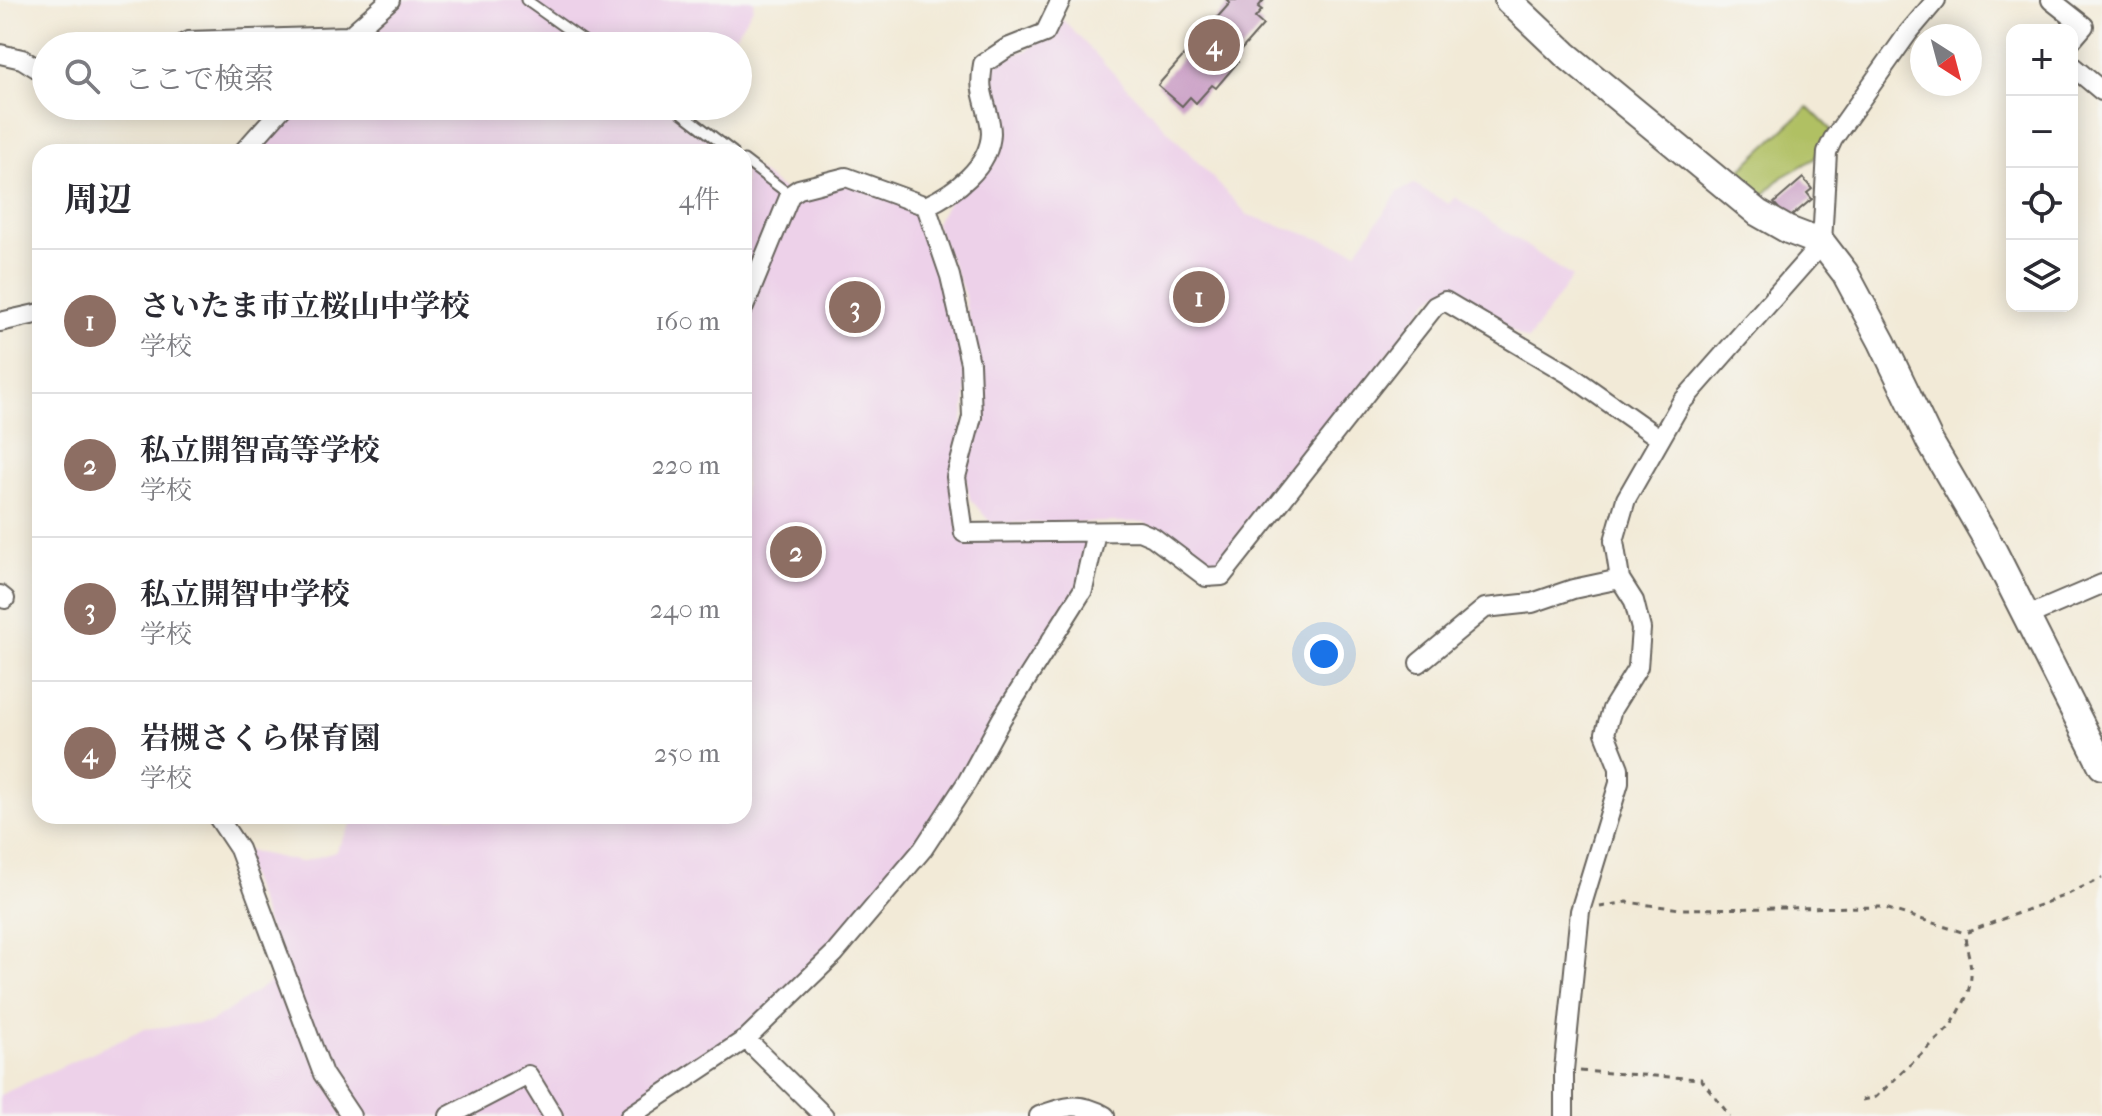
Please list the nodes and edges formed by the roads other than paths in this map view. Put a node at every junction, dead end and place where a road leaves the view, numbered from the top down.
1 (390, 0) edge
2 (526, 0) edge
3 (1061, 0) edge
4 (1508, 0) edge
5 (1936, 0) edge
6 (2051, 0) edge
7 (353, 32) edge
8 (571, 32) edge
9 (2078, 33) edge
10 (0, 54) edge
11 (32, 65) edge
12 (2078, 71) edge
13 (2102, 91) edge
14 (272, 120) edge
15 (691, 120) edge
16 (250, 144) edge
17 (723, 144) edge
18 (752, 166) edge
19 (790, 195) junction
20 (926, 206) junction
21 (1822, 243) junction
22 (752, 288) edge
23 (32, 315) edge
24 (0, 322) edge
25 (1659, 438) junction
26 (1096, 532) junction
27 (1620, 579) junction
28 (2102, 584) edge
29 (2025, 617) junction
30 (1419, 663) dead end
31 (2102, 766) edge
32 (222, 824) edge
33 (746, 1039) junction
34 (351, 1116) edge
35 (449, 1116) edge
36 (553, 1116) edge
37 (630, 1116) edge
38 (824, 1116) edge
39 (1039, 1116) edge
40 (1105, 1116) edge
41 (1564, 1116) edge

1 - 7 street
2 - 8 lane
3 - 20 street
4 - 21 street
5 - 21 street
6 - 9 street
10 - 11 street
12 - 13 street
14 - 16 street
15 - 17 lane
18 - 19 lane
19 - 20 street
19 - 22 street
20 - 26 street
21 - 25 street
21 - 29 street
23 - 24 street
25 - 26 street
25 - 27 street
26 - 33 street
27 - 30 street
27 - 41 street
28 - 29 street
29 - 31 street
32 - 34 street
33 - 37 street
33 - 38 street
35 - 36 street
39 - 40 street

